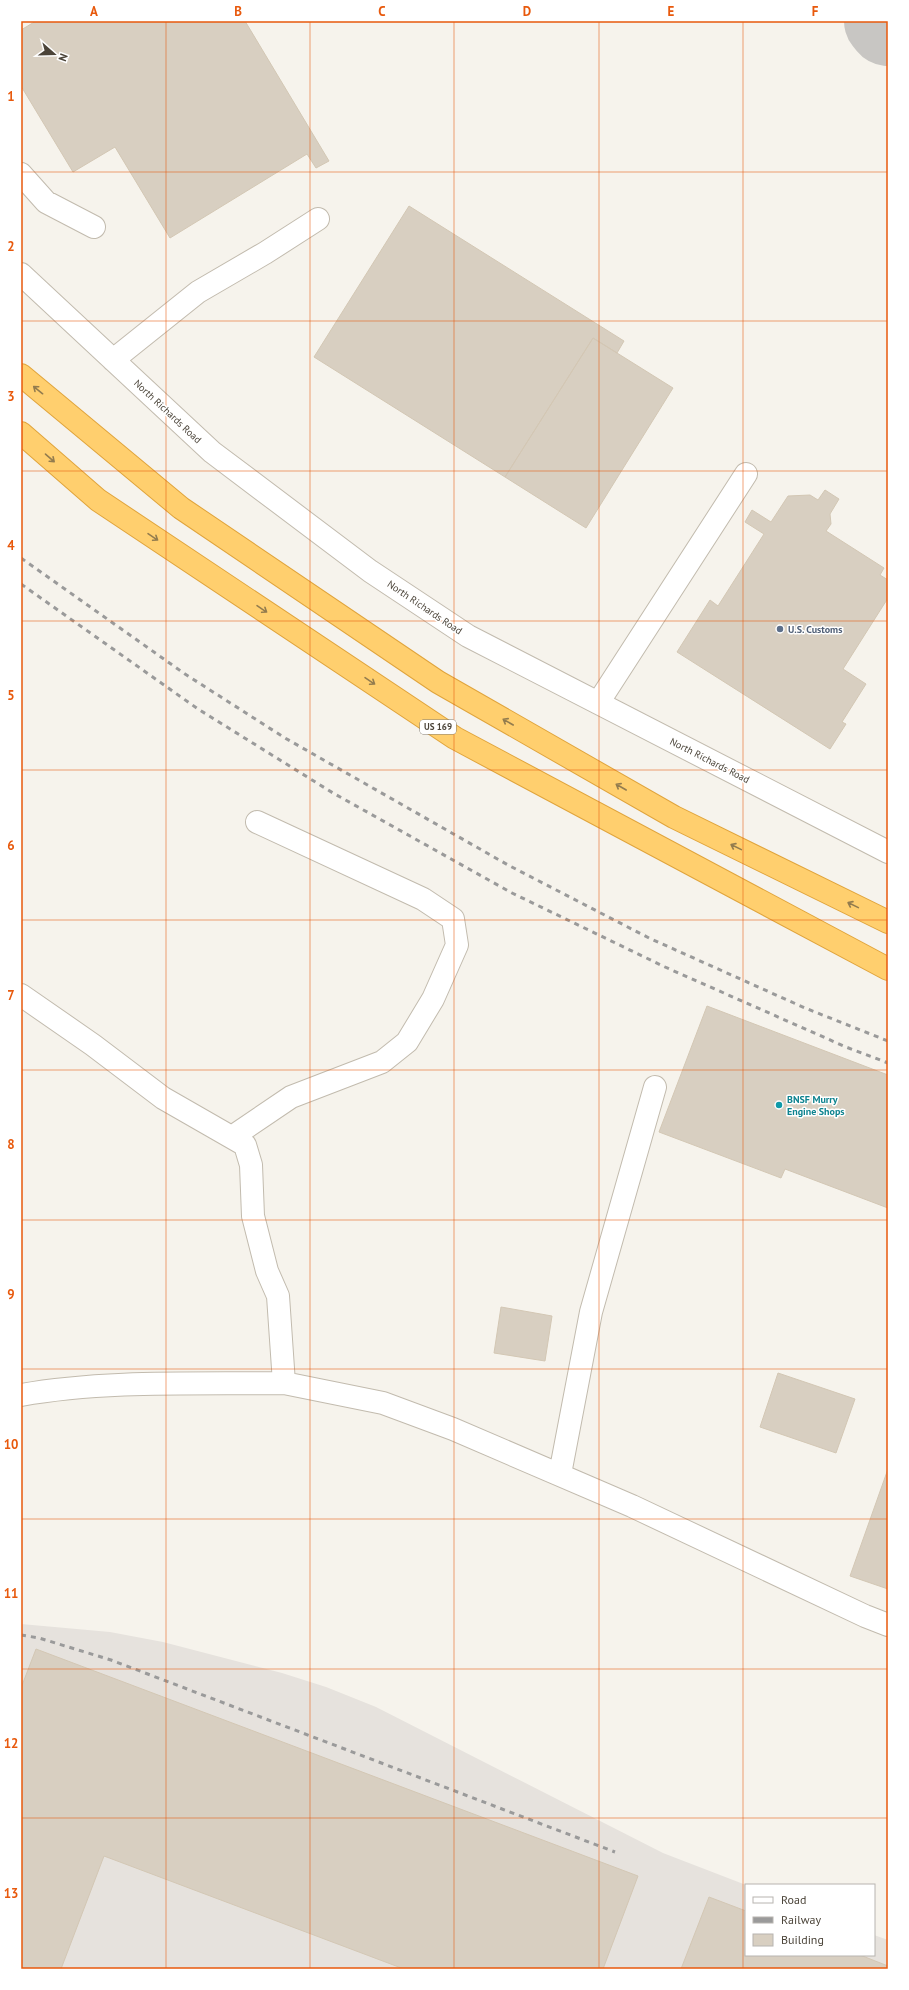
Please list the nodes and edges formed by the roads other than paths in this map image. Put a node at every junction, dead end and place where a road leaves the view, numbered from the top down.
1 (21, 174) edge
2 (318, 219) dead end
3 (94, 227) dead end
4 (21, 274) edge
5 (113, 360) junction
6 (21, 375) edge
7 (21, 433) edge
8 (746, 474) dead end
9 (598, 703) junction
10 (257, 822) dead end
11 (888, 852) edge
12 (888, 922) edge
13 (888, 969) edge
14 (21, 995) edge
15 (655, 1087) dead end
16 (232, 1137) junction
17 (284, 1383) junction
18 (21, 1395) edge
19 (560, 1474) junction
20 (888, 1625) edge

1 - 3 street
2 - 5 street
4 - 5 street, North Richards Road
5 - 9 street, North Richards Road
12 -> 6 highway
7 -> 13 highway, US 169
8 - 9 street
9 - 11 street, North Richards Road
10 - 16 street
14 - 16 street
15 - 19 street
16 - 17 street
17 - 18 street
17 - 19 street
19 - 20 street

